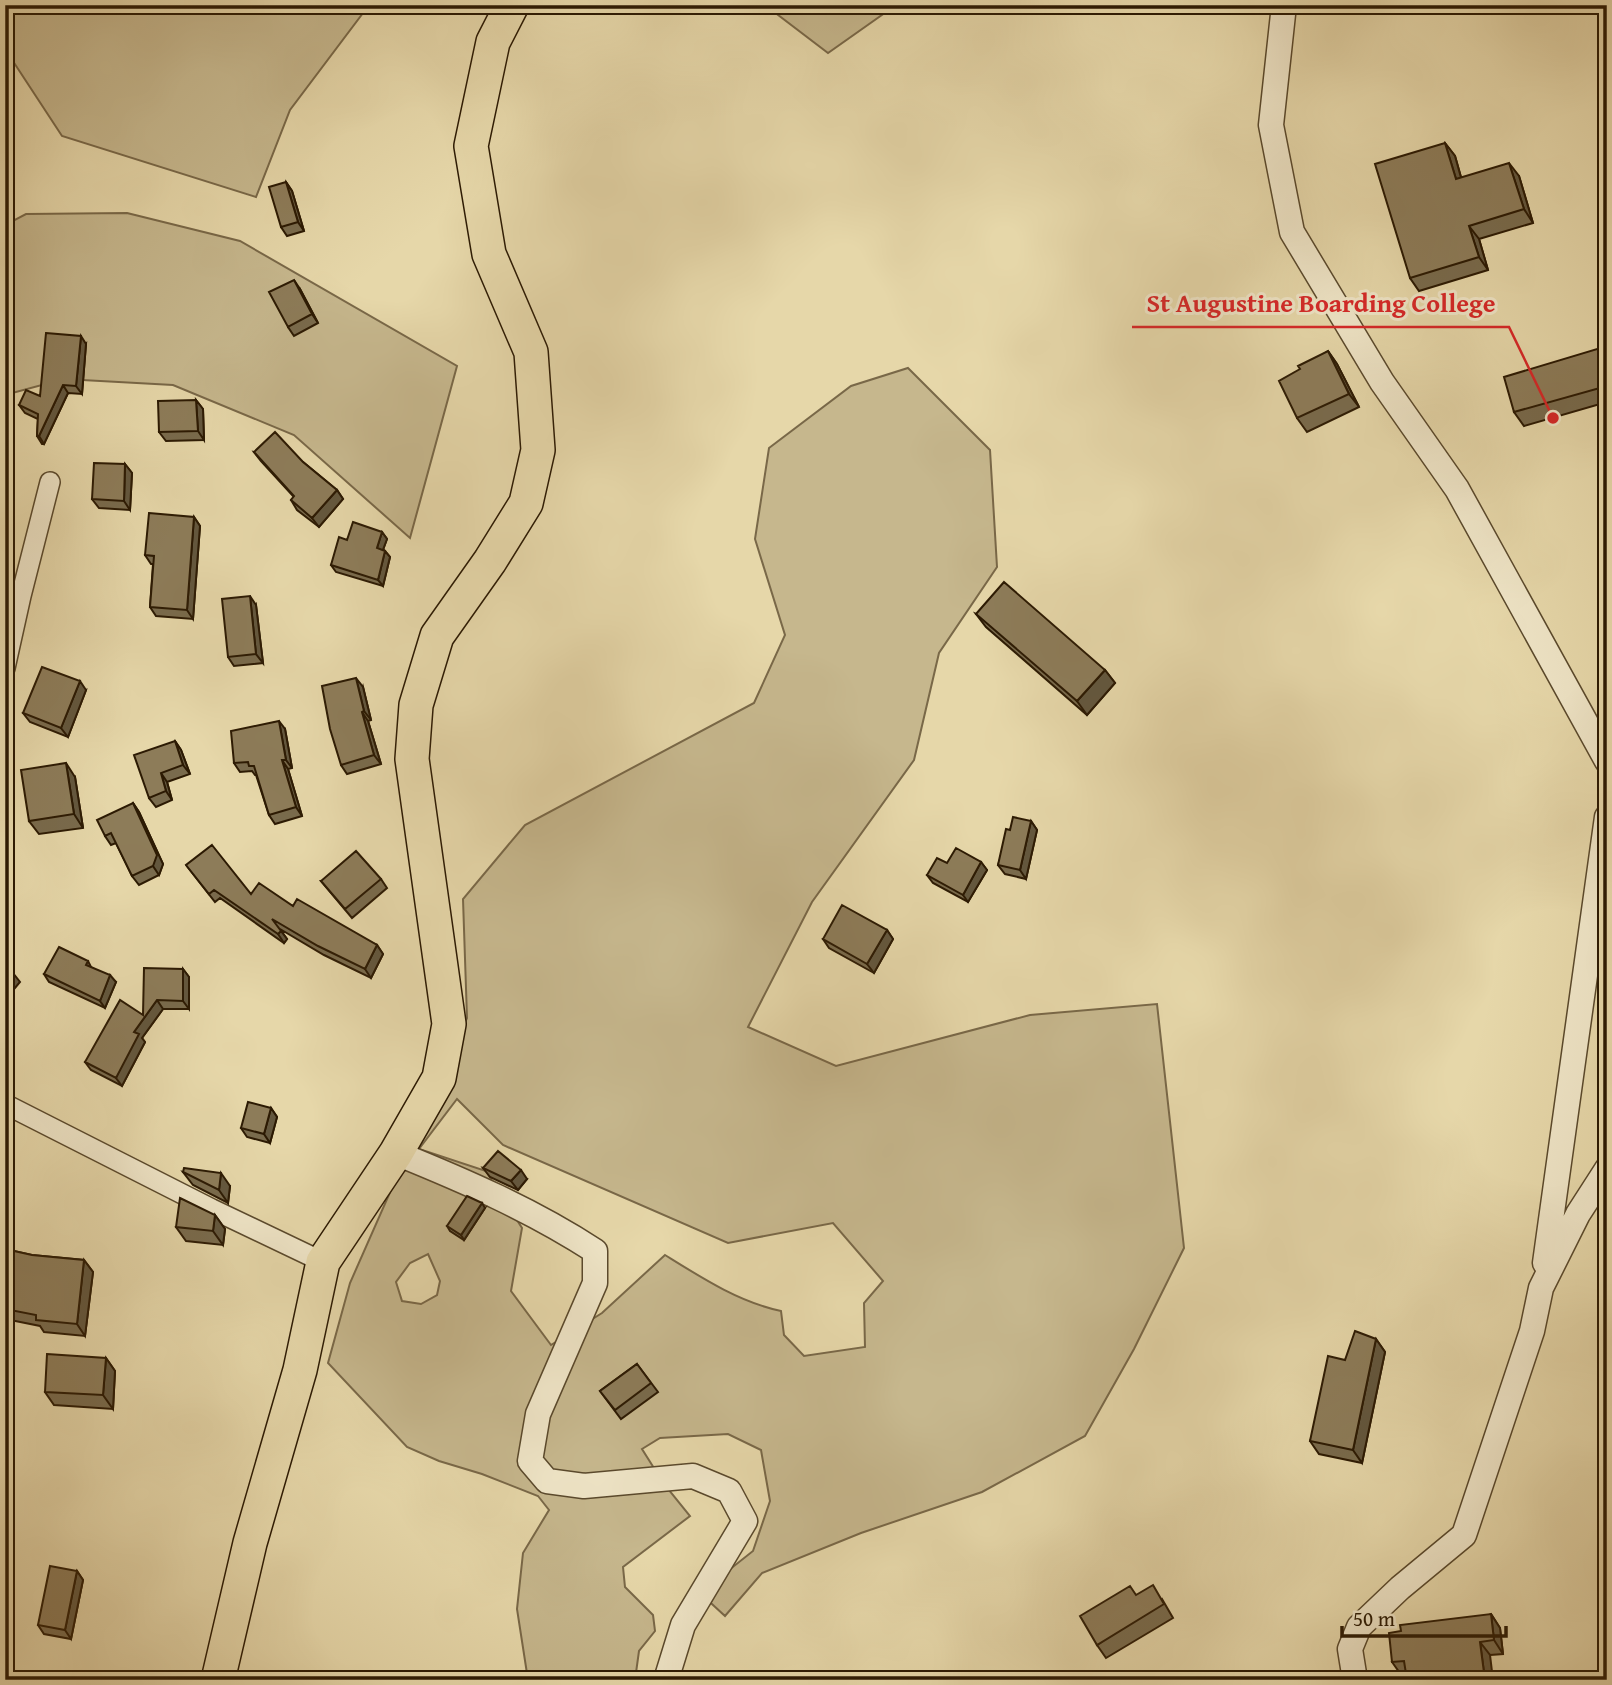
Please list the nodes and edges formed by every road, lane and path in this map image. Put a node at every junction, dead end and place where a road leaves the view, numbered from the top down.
1 (512, 5) edge
2 (1284, 5) edge
3 (50, 482) dead end
4 (5, 668) edge
5 (1607, 761) edge
6 (1607, 817) edge
7 (5, 1104) edge
8 (396, 1153) junction
9 (1607, 1169) edge
10 (323, 1262) junction
11 (1541, 1288) junction
12 (218, 1680) edge
13 (666, 1680) edge
14 (1355, 1680) edge

1 - 8 highway
2 - 5 street
3 - 4 street
6 - 11 street
7 - 10 street
8 - 10 highway
8 - 13 street
9 - 11 street
10 - 12 highway
11 - 14 street

